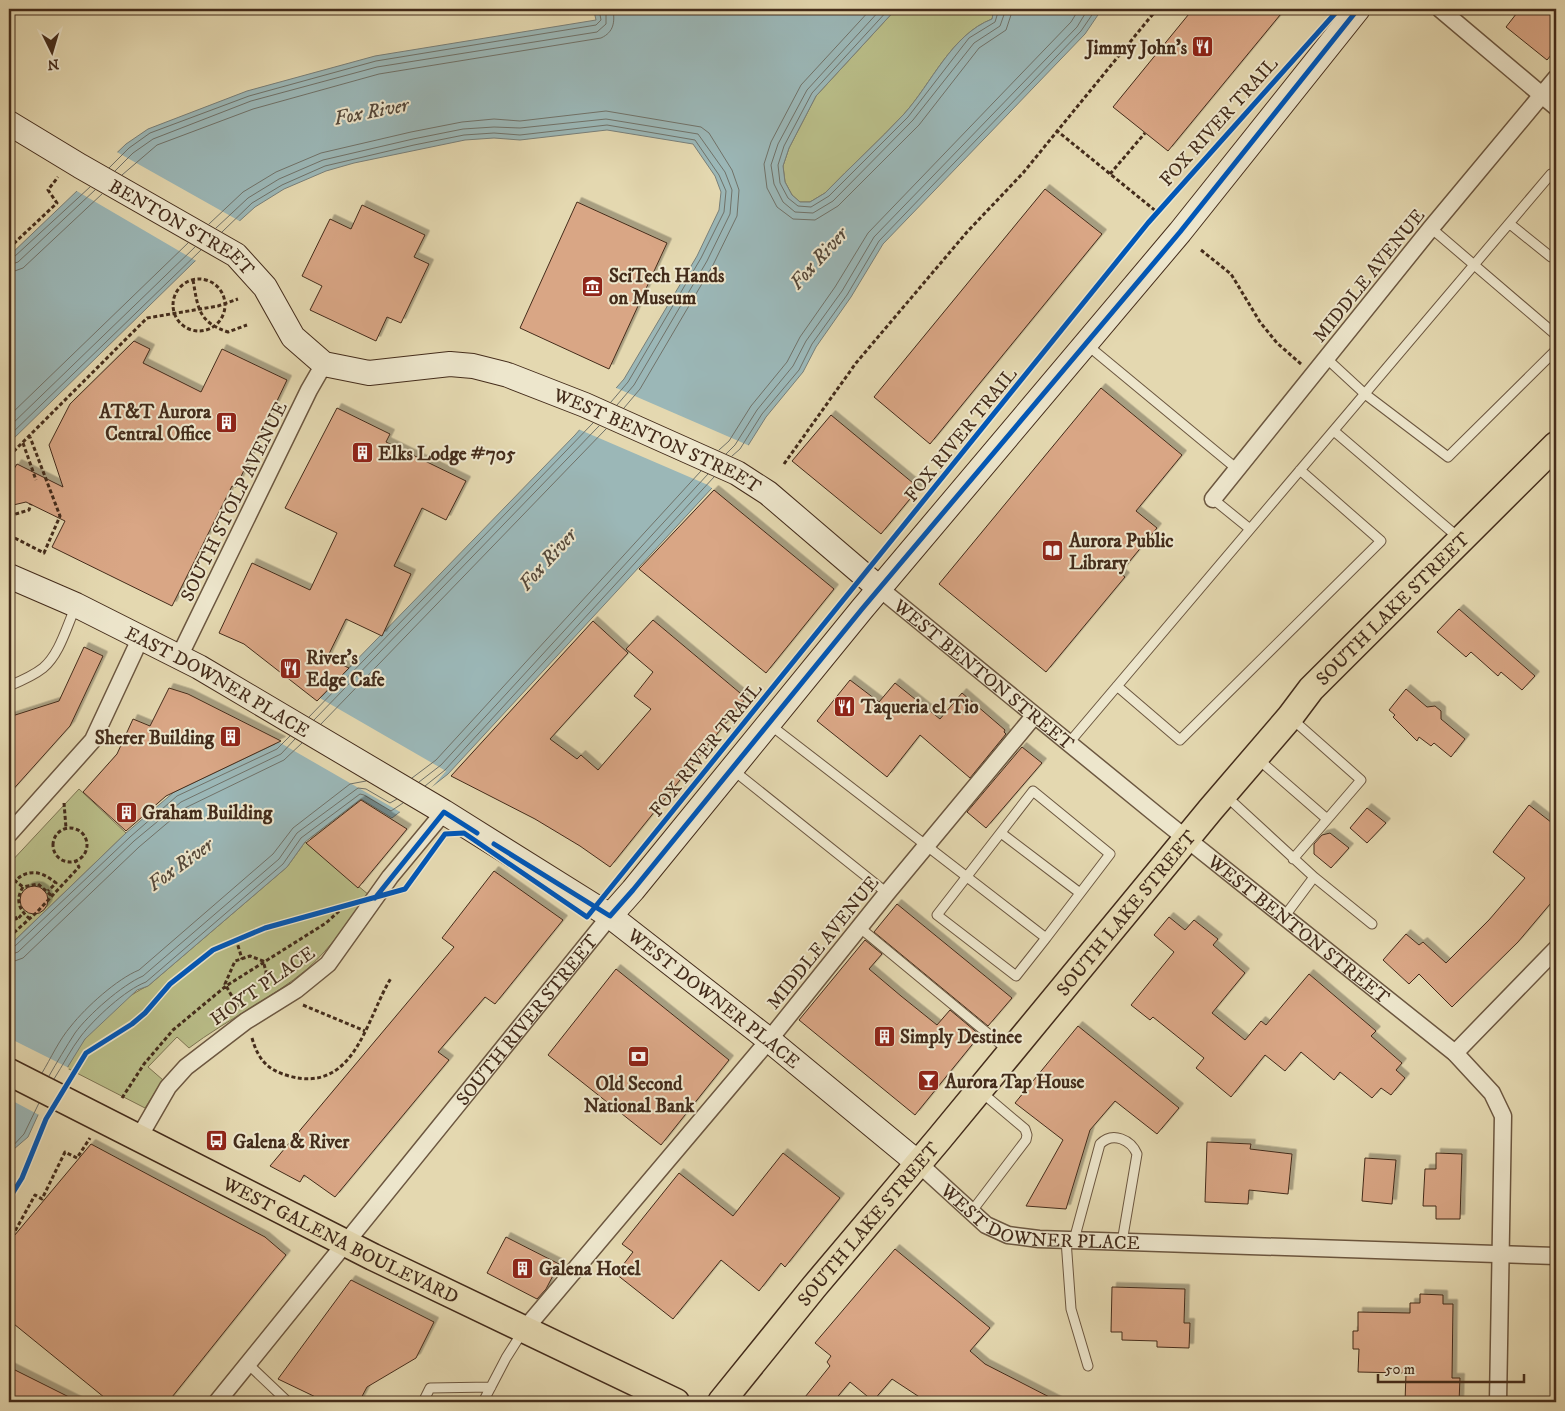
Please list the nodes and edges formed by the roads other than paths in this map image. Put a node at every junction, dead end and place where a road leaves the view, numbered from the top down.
1 (1358, 9) edge
2 (1440, 9) edge
3 (1556, 78) edge
4 (1542, 95) junction
5 (1556, 107) edge
6 (9, 123) edge
7 (1556, 179) edge
8 (1510, 224) junction
9 (1431, 228) junction
10 (1551, 257) dead end
11 (1474, 265) junction
12 (1556, 335) edge
13 (1085, 344) junction
14 (1556, 350) edge
15 (1326, 358) junction
16 (324, 364) junction
17 (1365, 394) junction
18 (1334, 431) junction
19 (1556, 445) edge
20 (1237, 469) junction
21 (1300, 470) junction
22 (1213, 499) joint
23 (1250, 529) junction
24 (1462, 540) junction
25 (9, 576) edge
26 (879, 588) junction
27 (76, 605) junction
28 (141, 637) junction
29 (180, 657) junction
30 (9, 686) edge
31 (1117, 686) junction
32 (1034, 716) junction
33 (1290, 717) junction
34 (768, 723) junction
35 (1068, 744) junction
36 (1256, 758) junction
37 (730, 768) junction
38 (1224, 794) junction
39 (419, 799) joint
40 (444, 812) junction
41 (1328, 819) junction
42 (1001, 833) junction
43 (9, 834) edge
44 (1188, 840) junction
45 (926, 847) junction
46 (1293, 859) junction
47 (1314, 877) junction
48 (967, 878) junction
49 (887, 893) junction
50 (1080, 893) junction
51 (610, 916) junction
52 (1284, 917) junction
53 (1372, 924) dead end
54 (860, 927) junction
55 (1046, 938) junction
56 (1556, 949) edge
57 (769, 1040) junction
58 (1010, 1052) junction
59 (1455, 1053) junction
60 (9, 1072) edge
61 (978, 1090) junction
62 (138, 1139) junction
63 (918, 1163) junction
64 (972, 1211) junction
65 (1070, 1240) junction
66 (1122, 1242) junction
67 (346, 1243) junction
68 (1501, 1254) junction
69 (1556, 1256) edge
70 (524, 1330) junction
71 (248, 1364) junction
72 (1088, 1366) dead end
73 (491, 1386) junction
74 (217, 1402) edge
75 (288, 1402) edge
76 (423, 1402) edge
77 (483, 1402) edge
78 (676, 1402) edge
79 (721, 1402) edge
80 (1498, 1402) edge

1 - 13 street, SOUTH RIVER STREET
2 - 4 street
3 - 4 street, MIDDLE AVENUE
4 - 5 street
4 - 9 street, MIDDLE AVENUE
6 - 16 street, BENTON STREET
7 - 8 lane
8 - 10 lane
8 - 11 lane
9 - 11 lane
9 - 15 street, MIDDLE AVENUE
11 - 12 lane
11 - 17 lane
13 - 20 lane
13 - 26 street, SOUTH RIVER STREET
14 - 17 lane
15 - 17 lane
15 - 20 street, MIDDLE AVENUE
16 - 26 street, WEST BENTON STREET
16 - 29 street, SOUTH STOLP AVENUE
17 - 18 lane
18 - 21 lane
18 - 24 lane
19 - 24 main road, SOUTH LAKE STREET
20 - 22 street, MIDDLE AVENUE
21 - 23 lane
21 - 31 lane
22 - 23 lane
23 - 31 lane
24 - 33 main road, SOUTH LAKE STREET
25 - 27 street, EAST DOWNER PLACE
26 - 32 street, WEST BENTON STREET
26 - 34 street, SOUTH RIVER STREET
27 - 28 street, EAST DOWNER PLACE
27 - 30 lane
28 - 29 street, EAST DOWNER PLACE
28 - 43 street
29 - 39 street, EAST DOWNER PLACE
31 - 35 lane
32 - 35 street, WEST BENTON STREET
32 - 45 street, MIDDLE AVENUE
33 - 36 main road, SOUTH LAKE STREET
33 - 41 lane
34 - 37 street, SOUTH RIVER STREET
34 - 45 lane
35 - 44 street, WEST BENTON STREET
36 - 38 main road, SOUTH LAKE STREET
36 - 41 lane
37 - 49 lane
37 - 51 street, SOUTH RIVER STREET
38 - 44 main road, SOUTH LAKE STREET
38 - 46 lane
39 - 40 street, WEST DOWNER PLACE
40 - 51 street, WEST DOWNER PLACE
40 - 62 street, HOYT PLACE
41 - 46 lane
42 - 48 lane
42 - 50 lane
42 - 50 lane
44 - 52 street, WEST BENTON STREET
44 - 58 main road, SOUTH LAKE STREET
45 - 48 lane
45 - 49 street, MIDDLE AVENUE
46 - 47 lane
47 - 52 lane
47 - 53 lane
48 - 55 lane
48 - 55 lane
49 - 54 street, MIDDLE AVENUE
50 - 55 lane
51 - 57 street, WEST DOWNER PLACE
51 - 67 street, SOUTH RIVER STREET
52 - 59 street, WEST BENTON STREET
54 - 57 street, MIDDLE AVENUE
54 - 58 lane
56 - 59 street
57 - 63 street, WEST DOWNER PLACE
57 - 70 street, MIDDLE AVENUE
58 - 61 main road, SOUTH LAKE STREET
59 - 68 street, WEST BENTON STREET
60 - 62 main road, WEST GALENA BOULEVARD
61 - 63 main road, SOUTH LAKE STREET
61 - 64 lane
62 - 67 main road, WEST GALENA BOULEVARD
63 - 64 street, WEST DOWNER PLACE
63 - 79 main road, SOUTH LAKE STREET
64 - 65 street, WEST DOWNER PLACE
65 - 66 street, WEST DOWNER PLACE
65 - 66 lane
65 - 72 lane
66 - 68 street, WEST DOWNER PLACE
67 - 70 main road, WEST GALENA BOULEVARD
67 - 71 street, SOUTH RIVER STREET
68 - 69 street, WEST DOWNER PLACE
68 - 80 street, WEST BENTON STREET
70 - 73 lane
70 - 78 main road, WEST GALENA BOULEVARD
71 - 74 street, SOUTH RIVER STREET
71 - 75 lane
73 - 76 lane
73 - 77 lane

